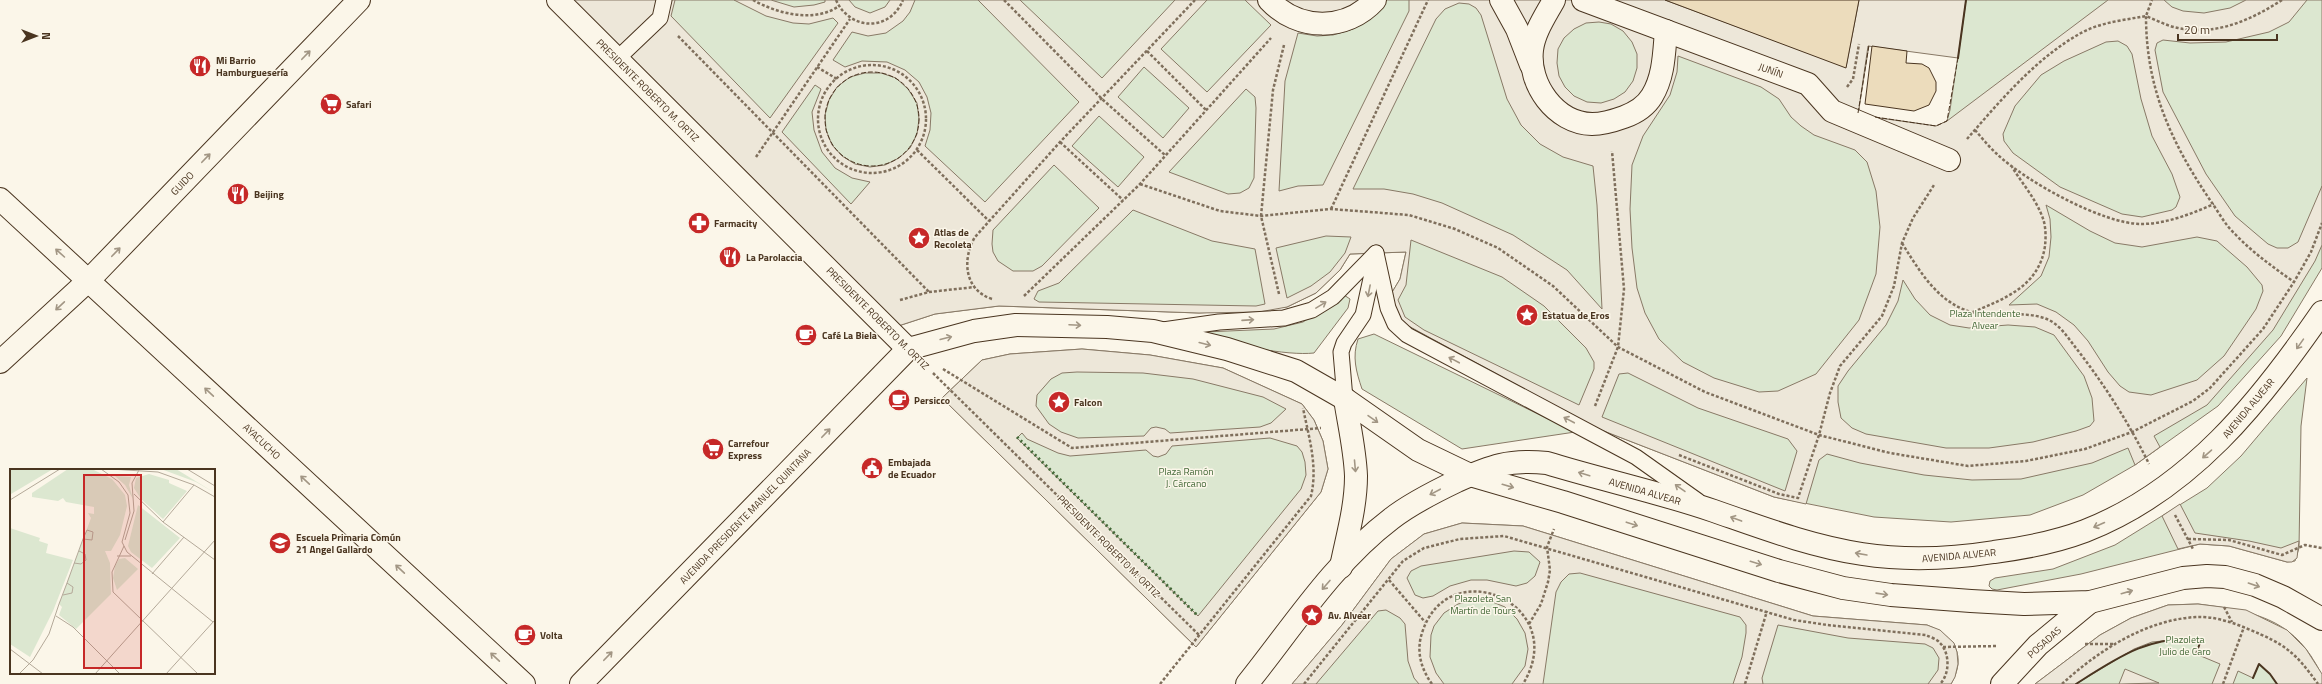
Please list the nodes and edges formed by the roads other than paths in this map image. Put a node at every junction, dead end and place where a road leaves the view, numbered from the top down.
1 (359, 0) edge
2 (558, 0) edge
3 (664, 0) edge
4 (1269, 0) edge
5 (1375, 0) edge
6 (1501, 0) edge
7 (1554, 0) edge
8 (1583, 0) edge
9 (1666, 31) junction
10 (617, 59) junction
11 (1533, 72) junction
12 (1949, 160) road end
13 (0, 199) edge
14 (1376, 253) junction
15 (88, 280) junction
16 (2322, 312) edge
17 (1153, 331) junction
18 (908, 348) junction
19 (0, 362) edge
20 (1345, 399) junction
21 (1470, 475) junction
22 (1712, 510) junction
23 (1341, 567) junction
24 (2090, 602) junction
25 (2322, 619) edge
26 (524, 684) edge
27 (581, 684) edge
28 (1247, 684) edge
29 (2002, 684) edge

15 -> 1 street, GUIDO
2 - 10 street, PRESIDENTE ROBERTO M. ORTIZ
3 - 10 lane
4 - 5 street
6 - 11 street
7 - 11 street
8 - 9 street, JUNÍN
9 - 11 street
9 - 12 street, JUNÍN
10 - 18 street, PRESIDENTE ROBERTO M. ORTIZ
15 -> 13 street, AYACUCHO
17 -> 14 lane
14 -> 20 lane
22 -> 14 lane
15 -> 19 street, GUIDO
26 -> 15 street, AYACUCHO
16 -> 22 street, AVENIDA ALVEAR
18 -> 17 street
17 -> 20 street
27 -> 18 street, AVENIDA PRESIDENTE MANUEL QUINTANA
20 -> 21 street
20 -> 23 street
22 -> 21 street, AVENIDA ALVEAR
21 -> 23 street, AVENIDA ALVEAR
21 -> 24 street
23 -> 28 street, AVENIDA ALVEAR
24 -> 25 street
24 - 29 street, POSADAS

